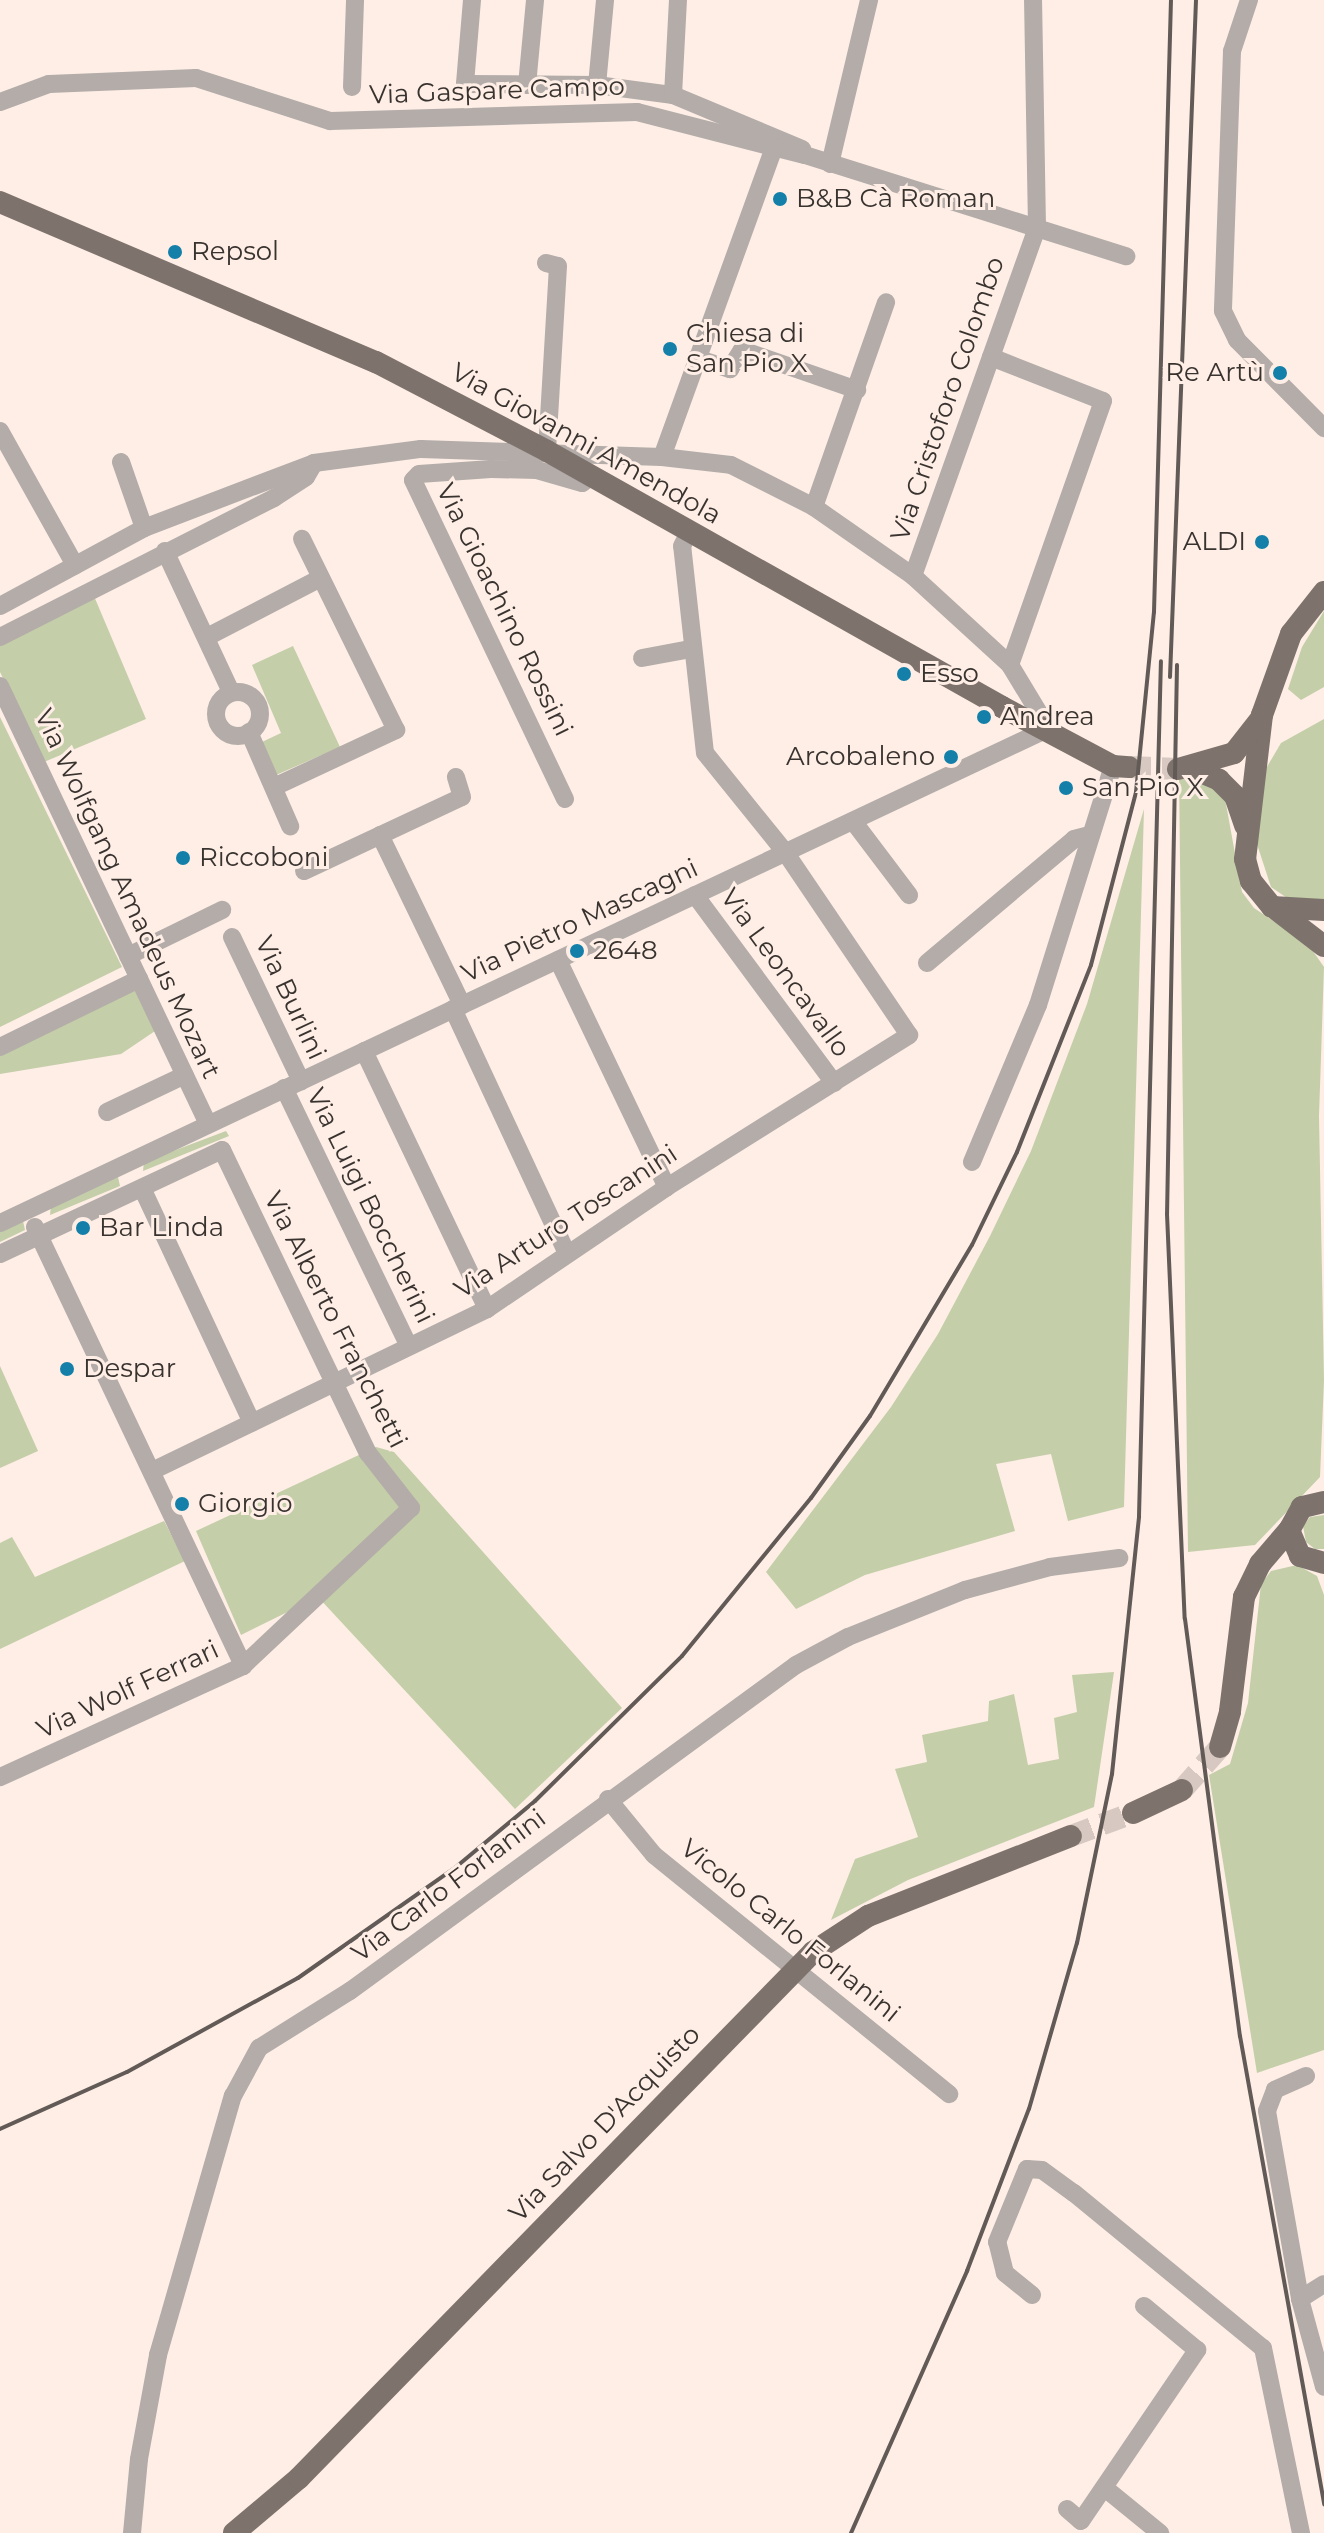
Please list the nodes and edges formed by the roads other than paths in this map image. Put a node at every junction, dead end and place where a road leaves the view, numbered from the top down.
1 (355, 0) edge
2 (472, 0) edge
3 (535, 0) edge
4 (605, 0) edge
5 (678, 0) edge
6 (869, 0) edge
7 (1033, 0) edge
8 (1249, 0) edge
9 (527, 85) junction
10 (597, 85) junction
11 (352, 87) dead end
12 (673, 95) junction
13 (0, 102) edge
14 (774, 148) junction
15 (805, 155) junction
16 (830, 164) junction
17 (0, 202) edge
18 (1037, 227) junction
19 (1126, 256) dead end
20 (546, 263) dead end
21 (886, 302) dead end
22 (991, 357) junction
23 (696, 358) junction
24 (857, 390) junction
25 (1324, 428) edge
26 (0, 431) edge
27 (547, 451) junction
28 (662, 457) junction
29 (121, 462) dead end
30 (314, 463) junction
31 (591, 477) junction
32 (814, 507) junction
33 (144, 528) junction
34 (689, 532) junction
35 (302, 539) dead end
36 (165, 551) junction
37 (75, 565) junction
38 (913, 576) junction
39 (321, 578) junction
40 (1324, 592) edge
41 (0, 606) edge
42 (0, 637) edge
43 (207, 637) junction
44 (691, 649) junction
45 (642, 658) dead end
46 (1010, 665) junction
47 (0, 686) edge
48 (231, 692) junction
49 (1262, 715) junction
50 (1045, 730) junction
51 (249, 732) junction
52 (1121, 767) joint
53 (456, 777) dead end
54 (274, 787) junction
55 (565, 799) dead end
56 (853, 821) junction
57 (290, 826) dead end
58 (1247, 830) junction
59 (380, 835) junction
60 (1089, 835) junction
61 (785, 852) junction
62 (304, 871) dead end
63 (695, 895) junction
64 (909, 895) dead end
65 (1272, 907) junction
66 (222, 910) dead end
67 (1324, 910) edge
68 (232, 937) dead end
69 (1324, 946) edge
70 (128, 956) junction
71 (558, 960) junction
72 (927, 963) dead end
73 (139, 979) junction
74 (457, 1007) junction
75 (0, 1047) edge
76 (364, 1051) junction
77 (185, 1075) junction
78 (834, 1083) junction
79 (292, 1085) junction
80 (107, 1112) dead end
81 (208, 1124) junction
82 (137, 1158) junction
83 (972, 1162) dead end
84 (667, 1187) junction
85 (136, 1190) junction
86 (28, 1210) junction
87 (0, 1223) edge
88 (39, 1236) junction
89 (0, 1254) edge
90 (567, 1254) junction
91 (487, 1309) junction
92 (408, 1345) junction
93 (332, 1381) junction
94 (252, 1423) junction
95 (152, 1471) junction
96 (1324, 1481) edge
97 (1317, 1502) edge
98 (411, 1508) joint
99 (1289, 1530) junction
100 (1119, 1558) dead end
101 (1316, 1563) edge
102 (1250, 1582) junction
103 (243, 1666) junction
104 (1220, 1747) tunnel mouth
105 (0, 1777) edge
106 (1182, 1790) tunnel mouth
107 (608, 1799) junction
108 (1133, 1813) tunnel mouth
109 (1071, 1836) tunnel mouth
110 (795, 1968) junction
111 (1306, 2076) dead end
112 (949, 2094) dead end
113 (1324, 2284) edge
114 (1032, 2295) dead end
115 (1300, 2299) junction
116 (1144, 2306) dead end
117 (1324, 2387) edge
118 (1106, 2489) junction
119 (1067, 2509) dead end
120 (132, 2533) edge
121 (234, 2533) edge
122 (1160, 2533) edge
123 (1301, 2533) edge

1 - 11 street
2 - 9 street
3 - 9 street
4 - 10 street
5 - 12 street
6 - 16 street
7 - 18 street
8 - 25 street
9 - 10 street
10 - 12 street
12 - 15 street
13 - 14 street, Via Gaspare Campo
14 - 15 street, Via Gaspare Campo
14 - 23 street
15 - 16 street, Via Gaspare Campo
16 - 18 street, Via Gaspare Campo
17 - 27 main road, Via Giovanni Amendola
18 - 19 street, Via Gaspare Campo
18 - 22 street, Via Cristoforo Colombo
20 - 27 street
21 - 24 street
22 - 38 street, Via Cristoforo Colombo
22 - 46 street
23 - 24 street
23 - 28 street
24 - 32 street
26 - 37 street
27 - 28 street
27 - 30 street
27 - 31 main road, Via Giovanni Amendola
28 - 32 street
29 - 33 street
30 - 33 street
30 - 36 street
31 - 34 main road, Via Giovanni Amendola
31 - 55 street, Via Gioachino Rossini
32 - 38 street
33 - 37 street
34 - 44 street
34 - 50 main road, Via Giovanni Amendola
35 - 39 street
36 - 42 street
36 - 43 street
37 - 41 street
38 - 46 street, Via Cristoforo Colombo
39 - 43 street
39 - 54 street
40 - 49 main road
43 - 48 street
44 - 45 street
44 - 61 street
46 - 50 street, Via Cristoforo Colombo
47 - 70 street, Via Wolfgang Amadeus Mozart
48 - 51 street
48 - 51 street
49 - 58 main road
49 - 58 main road
50 - 52 main road, Via Giovanni Amendola
50 - 56 street, Via Pietro Mascagni
51 - 54 street
52 - 60 street
53 - 59 street
54 - 57 street
56 - 61 street, Via Pietro Mascagni
56 - 64 street
58 - 65 main road
59 - 62 street
59 - 74 street
60 - 72 street
60 - 83 street
61 - 63 street, Via Pietro Mascagni
61 - 78 street, Via Arturo Toscanini
63 - 71 street, Via Pietro Mascagni
63 - 78 street, Via Leoncavallo
65 - 67 main road
65 - 69 main road
66 - 70 street
68 - 79 street, Via Burlini
70 - 73 street, Via Wolfgang Amadeus Mozart
71 - 74 street, Via Pietro Mascagni
71 - 84 street
73 - 75 street
73 - 77 street, Via Wolfgang Amadeus Mozart
74 - 76 street, Via Pietro Mascagni
74 - 90 street
76 - 79 street, Via Pietro Mascagni
76 - 91 street
77 - 80 street
77 - 81 street, Via Wolfgang Amadeus Mozart
78 - 84 street, Via Arturo Toscanini
79 - 81 street, Via Pietro Mascagni
79 - 92 street, Via Luigi Boccherini
81 - 82 street, Via Pietro Mascagni
82 - 85 street
82 - 86 street, Via Pietro Mascagni
84 - 90 street, Via Arturo Toscanini
85 - 88 street
85 - 93 street, Via Alberto Franchetti
85 - 94 street
86 - 87 street, Via Pietro Mascagni
86 - 88 street
88 - 89 street
88 - 95 street
90 - 91 street, Via Arturo Toscanini
91 - 92 street, Via Arturo Toscanini
92 - 93 street, Via Arturo Toscanini
93 - 94 street, Via Arturo Toscanini
93 - 98 street, Via Alberto Franchetti
94 - 95 street, Via Arturo Toscanini
95 - 103 street
96 - 97 main road
97 - 99 main road
98 - 103 street, Via Wolf Ferrari
99 - 101 main road
99 - 102 main road
100 - 107 street, Via Carlo Forlanini
101 - 102 main road
102 - 104 main road
103 - 105 street, Via Wolf Ferrari
106 - 108 main road
107 - 110 street, Vicolo Carlo Forlanini
107 - 120 street, Via Carlo Forlanini
109 - 110 main road, Via Salvo D'Acquisto
110 - 112 street, Vicolo Carlo Forlanini
110 - 121 main road, Via Salvo D'Acquisto
111 - 115 street
113 - 115 street
114 - 123 street
115 - 117 street
116 - 118 street
118 - 119 street
118 - 122 street

